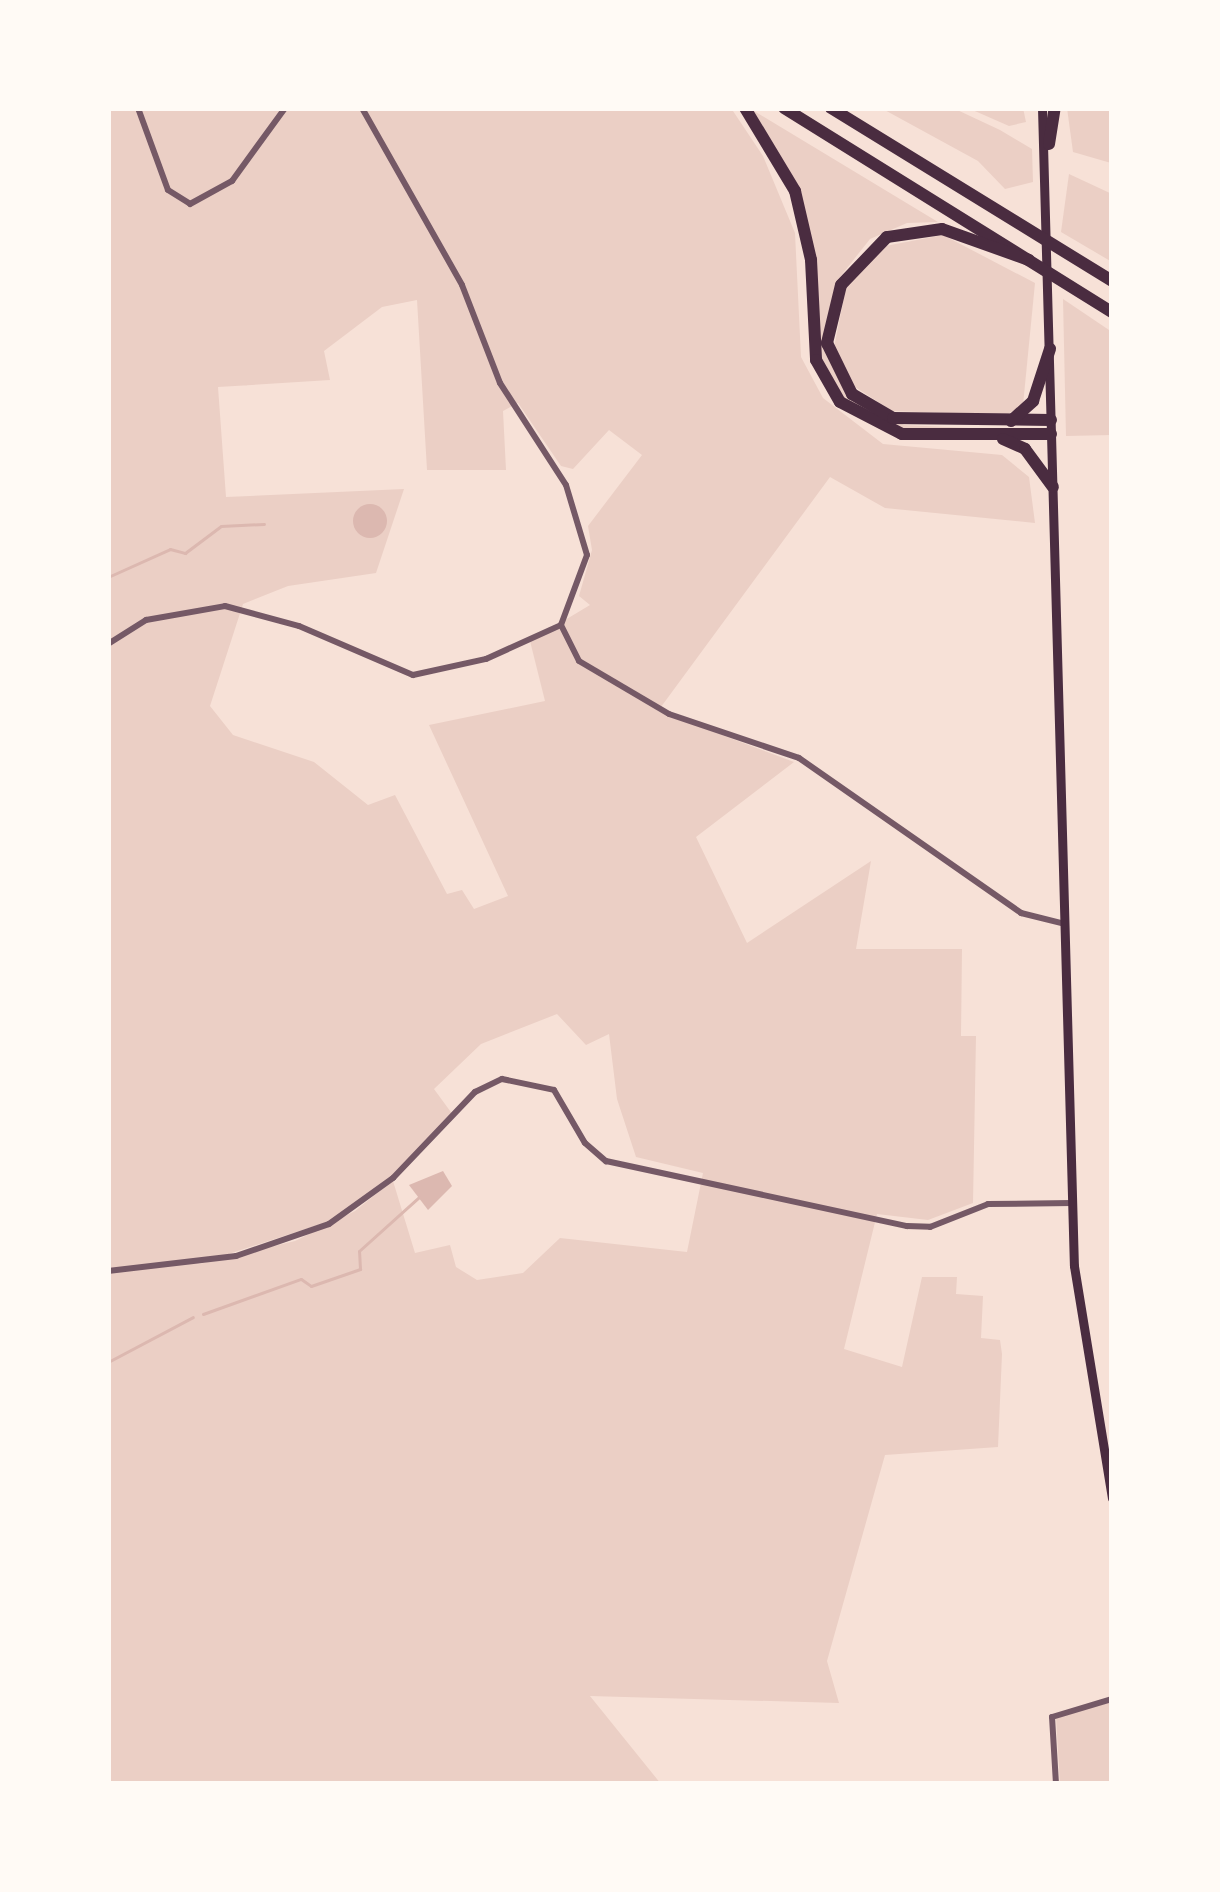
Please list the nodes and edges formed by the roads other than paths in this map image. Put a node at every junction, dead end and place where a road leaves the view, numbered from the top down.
1 (138, 108) edge
2 (285, 108) edge
3 (362, 108) edge
4 (745, 108) edge
5 (784, 108) edge
6 (831, 108) edge
7 (1042, 108) edge
8 (1054, 108) edge
9 (1048, 143) junction
10 (1029, 260) junction
11 (1112, 281) edge
12 (1112, 312) edge
13 (1050, 350) junction
14 (1010, 422) junction
15 (1051, 427) junction
16 (997, 436) junction
17 (1053, 487) junction
18 (561, 626) junction
19 (108, 644) edge
20 (1065, 924) junction
21 (1072, 1203) junction
22 (108, 1270) edge
23 (1112, 1498) edge
24 (1112, 1699) edge
25 (1056, 1784) edge

1 - 2 street
3 - 18 street
4 - 16 highway
5 - 10 highway
6 - 11 highway
7 - 9 main road
8 - 9 highway
9 - 13 main road
10 - 12 highway
10 - 14 highway
13 - 14 highway
13 - 15 main road
14 - 15 highway
15 - 16 highway
15 - 17 main road
16 - 17 highway
17 - 20 main road
18 - 19 street
18 - 20 street
20 - 21 main road
21 - 22 street
21 - 23 main road
24 - 25 street

